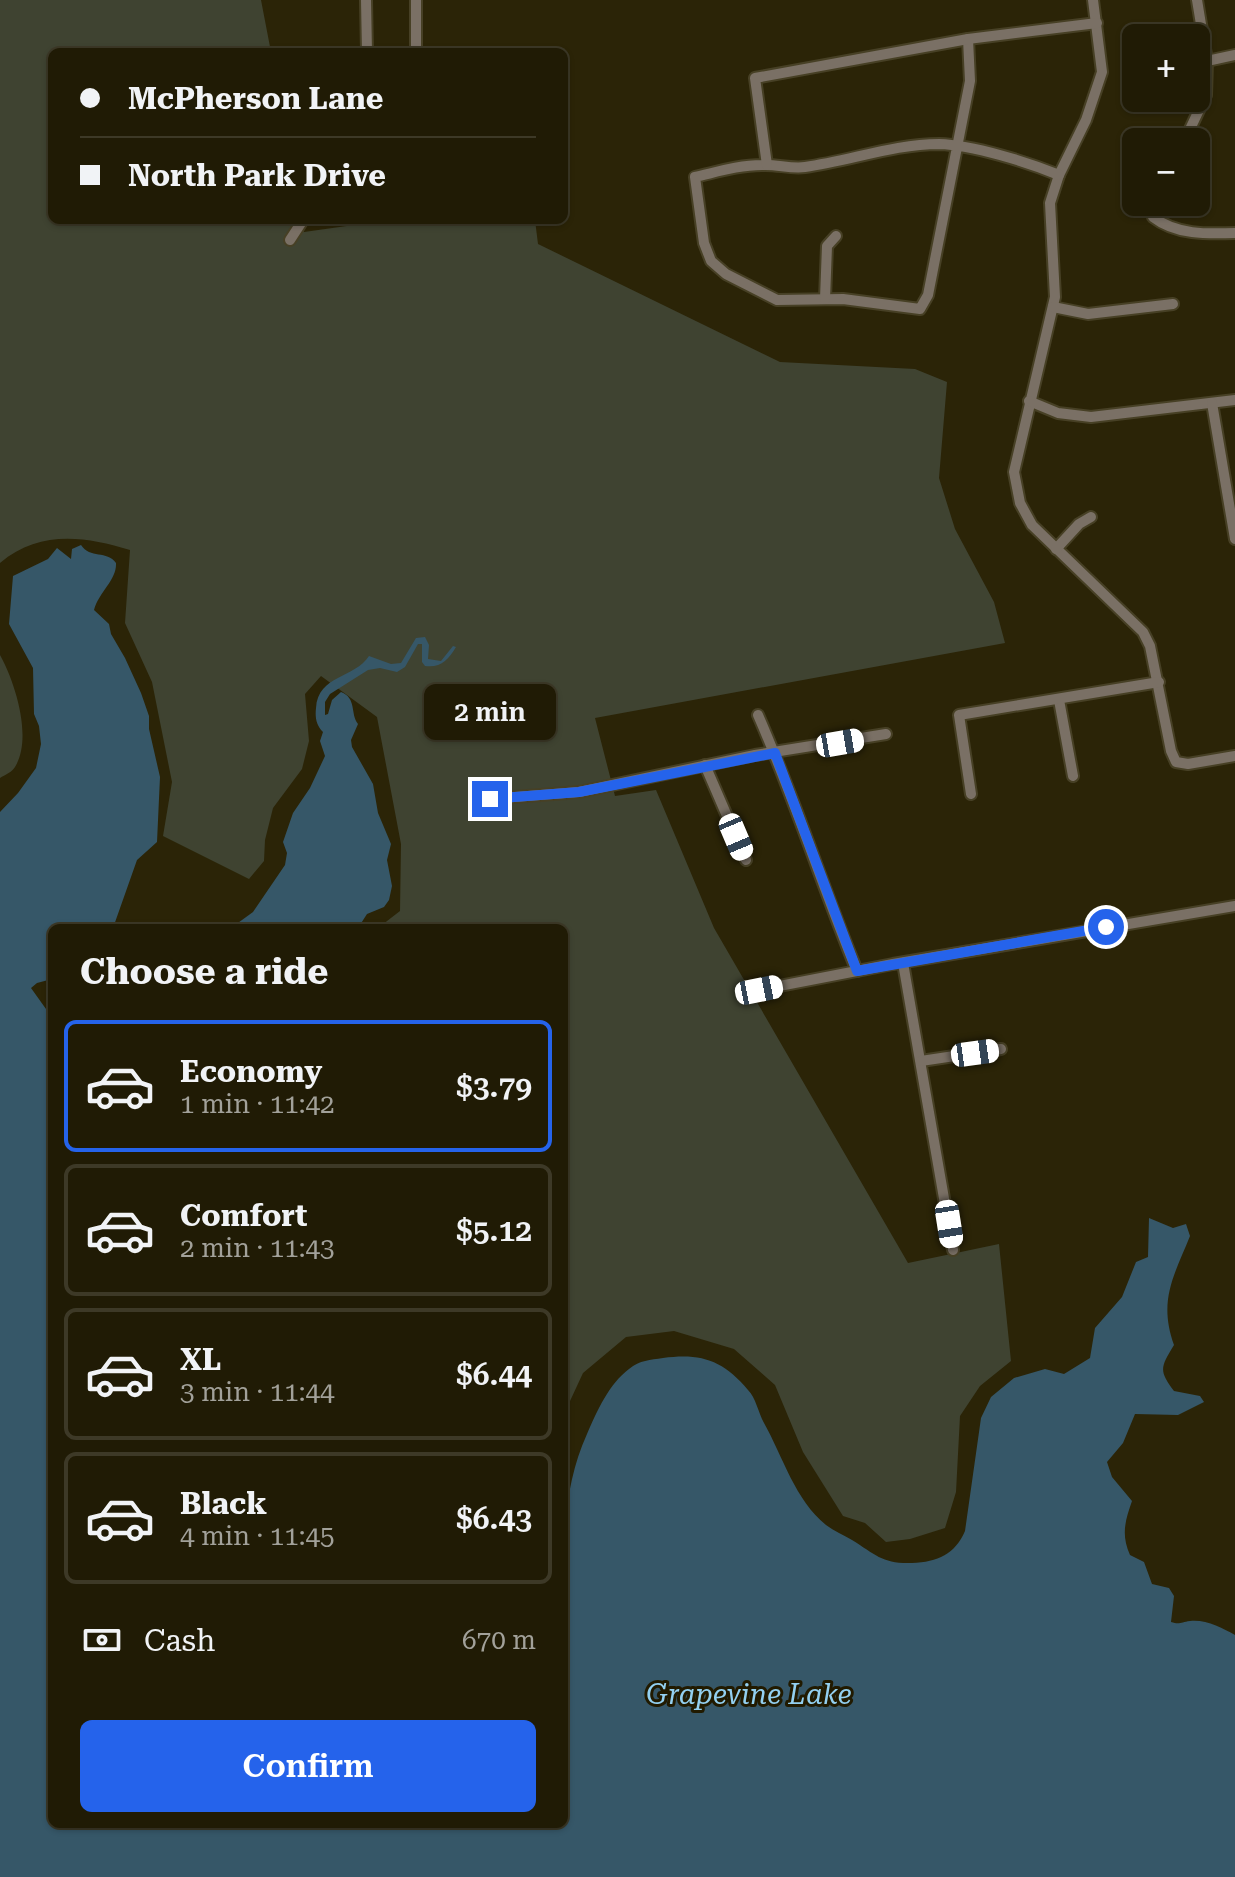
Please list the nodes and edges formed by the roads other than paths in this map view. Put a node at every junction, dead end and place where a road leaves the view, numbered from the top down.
1 (366, 0) edge
2 (416, 0) edge
3 (1093, 0) edge
4 (1197, 0) edge
5 (1097, 23) junction
6 (1201, 24) edge
7 (968, 39) junction
8 (367, 48) edge
9 (416, 48) edge
10 (1235, 55) edge
11 (1210, 60) edge
12 (956, 147) junction
13 (767, 165) junction
14 (1059, 175) junction
15 (1153, 216) edge
16 (300, 224) edge
17 (1235, 233) edge
18 (836, 236) dead end
19 (290, 240) dead end
20 (825, 299) junction
21 (1173, 304) dead end
22 (1053, 307) junction
23 (1235, 400) edge
24 (1029, 401) junction
25 (1212, 403) junction
26 (1091, 517) dead end
27 (1235, 539) edge
28 (1056, 549) junction
29 (1159, 682) junction
30 (1059, 700) junction
31 (758, 715) dead end
32 (886, 734) dead end
33 (775, 753) junction
34 (1235, 756) edge
35 (705, 765) junction
36 (1073, 776) dead end
37 (971, 794) dead end
38 (490, 799) dead end
39 (746, 860) dead end
40 (1235, 906) edge
41 (903, 963) junction
42 (857, 971) junction
43 (759, 990) dead end
44 (1001, 1049) dead end
45 (921, 1061) junction
46 (953, 1250) dead end

1 - 8 street
2 - 9 street
3 - 5 street
4 - 6 street
5 - 7 street
5 - 14 street
7 - 12 street
7 - 13 street
10 - 11 street
12 - 13 street
12 - 14 street
12 - 20 street
13 - 20 street
14 - 22 street
15 - 17 street
16 - 19 street
18 - 20 street
21 - 22 street
22 - 24 street
23 - 25 street
24 - 25 street
24 - 28 street
25 - 27 street
26 - 28 street
28 - 29 street
29 - 30 street
29 - 34 street
30 - 36 street
30 - 37 street
31 - 33 street
32 - 33 street
33 - 35 street
33 - 42 street
35 - 38 street
35 - 39 street
40 - 41 street
41 - 42 street
41 - 45 street
42 - 43 street
44 - 45 street
45 - 46 street

